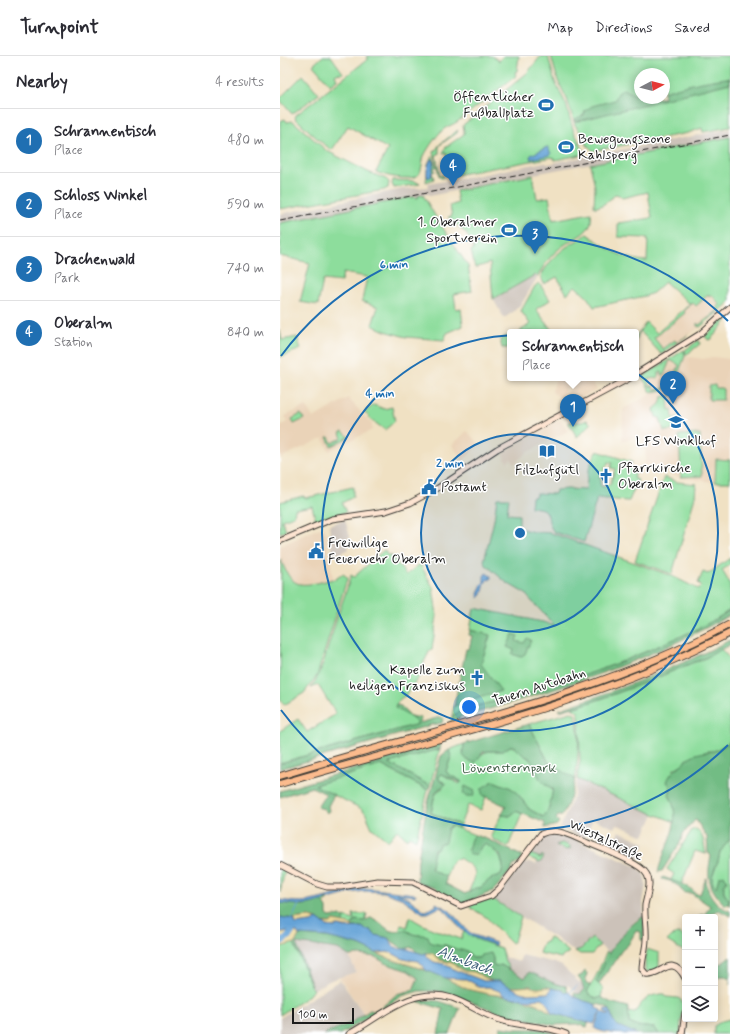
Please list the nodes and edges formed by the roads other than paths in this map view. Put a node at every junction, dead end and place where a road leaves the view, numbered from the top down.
1 (730, 307) edge
2 (639, 372) edge
3 (624, 381) edge
4 (280, 541) edge
5 (730, 624) edge
6 (730, 633) edge
7 (280, 776) edge
8 (280, 784) edge
9 (280, 865) edge
10 (682, 973) edge
11 (684, 1022) edge
12 (349, 1034) edge
13 (566, 1034) edge
14 (682, 1034) edge

1 - 2 main road
3 - 4 main road
5 - 7 highway, Tauern Autobahn
6 - 8 highway, Tauern Autobahn
9 - 10 main road, Wiestalstraße
11 - 14 main road
12 - 13 main road

